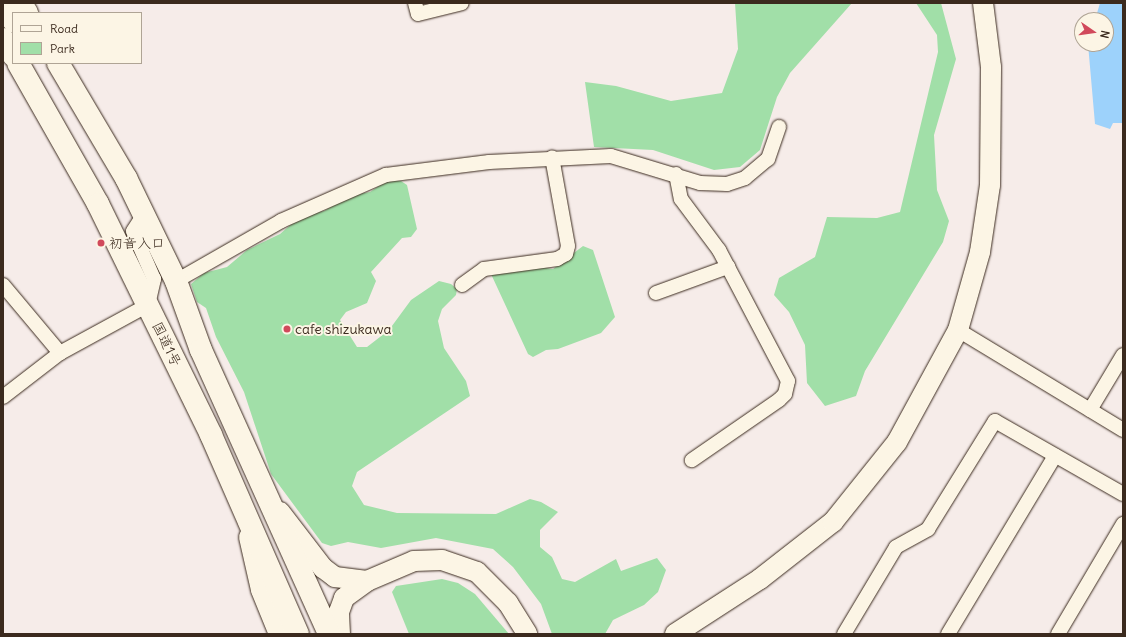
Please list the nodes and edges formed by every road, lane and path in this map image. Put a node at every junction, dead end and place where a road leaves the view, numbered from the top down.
1 (21, 3) edge
2 (415, 3) edge
3 (462, 3) edge
4 (983, 3) edge
5 (3, 5) edge
6 (26, 12) edge
7 (12, 20) edge
8 (12, 26) edge
9 (3, 32) edge
10 (3, 39) edge
11 (12, 53) edge
12 (19, 64) edge
13 (59, 64) edge
14 (778, 127) dead end
15 (552, 157) junction
16 (676, 174) junction
17 (144, 214) junction
18 (728, 267) junction
19 (176, 281) junction
20 (3, 285) edge
21 (462, 285) dead end
22 (656, 293) dead end
23 (148, 305) junction
24 (958, 330) junction
25 (60, 353) junction
26 (1123, 355) edge
27 (3, 397) edge
28 (1090, 410) junction
29 (1123, 430) edge
30 (1055, 456) junction
31 (692, 460) dead end
32 (265, 491) junction
33 (1123, 494) edge
34 (245, 520) junction
35 (1123, 524) edge
36 (367, 581) junction
37 (279, 634) edge
38 (298, 634) edge
39 (329, 634) edge
40 (340, 634) edge
41 (527, 634) edge
42 (675, 634) edge
43 (844, 634) edge
44 (948, 634) edge
45 (1058, 634) edge

1 - 6 highway
2 - 3 street
4 - 24 street
5 - 7 street
8 - 9 street
10 - 11 highway
12 - 23 highway, 国道1号
13 - 17 highway, 国道1号
14 - 16 street
15 - 16 street
15 - 19 street
15 - 21 street
16 - 18 street
17 - 19 highway, 国道1号
17 - 23 street
18 - 22 street
18 - 31 street
19 - 32 highway, 国道1号
20 - 25 street
23 - 25 street
23 - 34 highway, 国道1号
24 - 28 street
24 - 42 street
25 - 27 street
26 - 28 street
28 - 29 street
30 - 33 street
30 - 43 street
30 - 44 street
32 - 36 street
32 - 39 highway, 国道1号
34 - 37 street
34 - 38 highway, 国道1号
35 - 45 street
36 - 40 street
36 - 41 street

